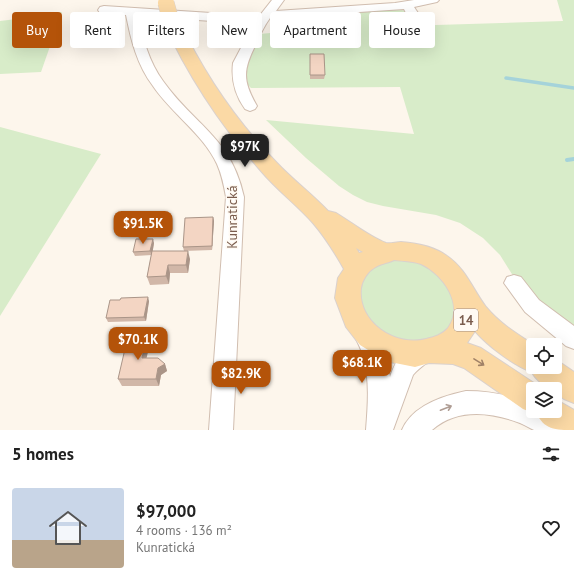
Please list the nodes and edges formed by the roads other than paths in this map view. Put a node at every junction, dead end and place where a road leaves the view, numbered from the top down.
1 (278, 0) edge
2 (433, 0) edge
3 (166, 1) edge
4 (407, 5) junction
5 (104, 10) dead end
6 (131, 12) junction
7 (411, 12) edge
8 (263, 19) junction
9 (250, 106) dead end
10 (316, 212) junction
11 (385, 252) junction
12 (356, 269) junction
13 (514, 283) dead end
14 (465, 295) junction
15 (364, 332) junction
16 (574, 339) edge
17 (426, 353) junction
18 (526, 355) edge
19 (553, 374) edge
20 (574, 389) edge
21 (526, 394) edge
22 (560, 418) edge
23 (574, 428) edge
24 (221, 430) edge
25 (378, 430) edge
26 (381, 430) edge
27 (414, 430) edge
28 (559, 430) edge

1 - 8 street
2 - 4 street
3 - 10 main road, bridge
4 - 7 street
4 - 8 street
5 - 6 street
6 - 8 street
6 - 24 street, Kunratická
8 - 9 street
10 - 11 main road
10 - 12 main road
11 - 12 main road, 14
11 - 14 main road, 14
12 - 15 main road, 14
13 - 16 street
14 - 17 main road, 14
14 - 18 main road, 14
15 - 17 main road, 14
15 - 25 street
17 -> 21 main road, 14
17 - 26 street
19 - 20 main road
22 - 23 main road
27 -> 28 street

